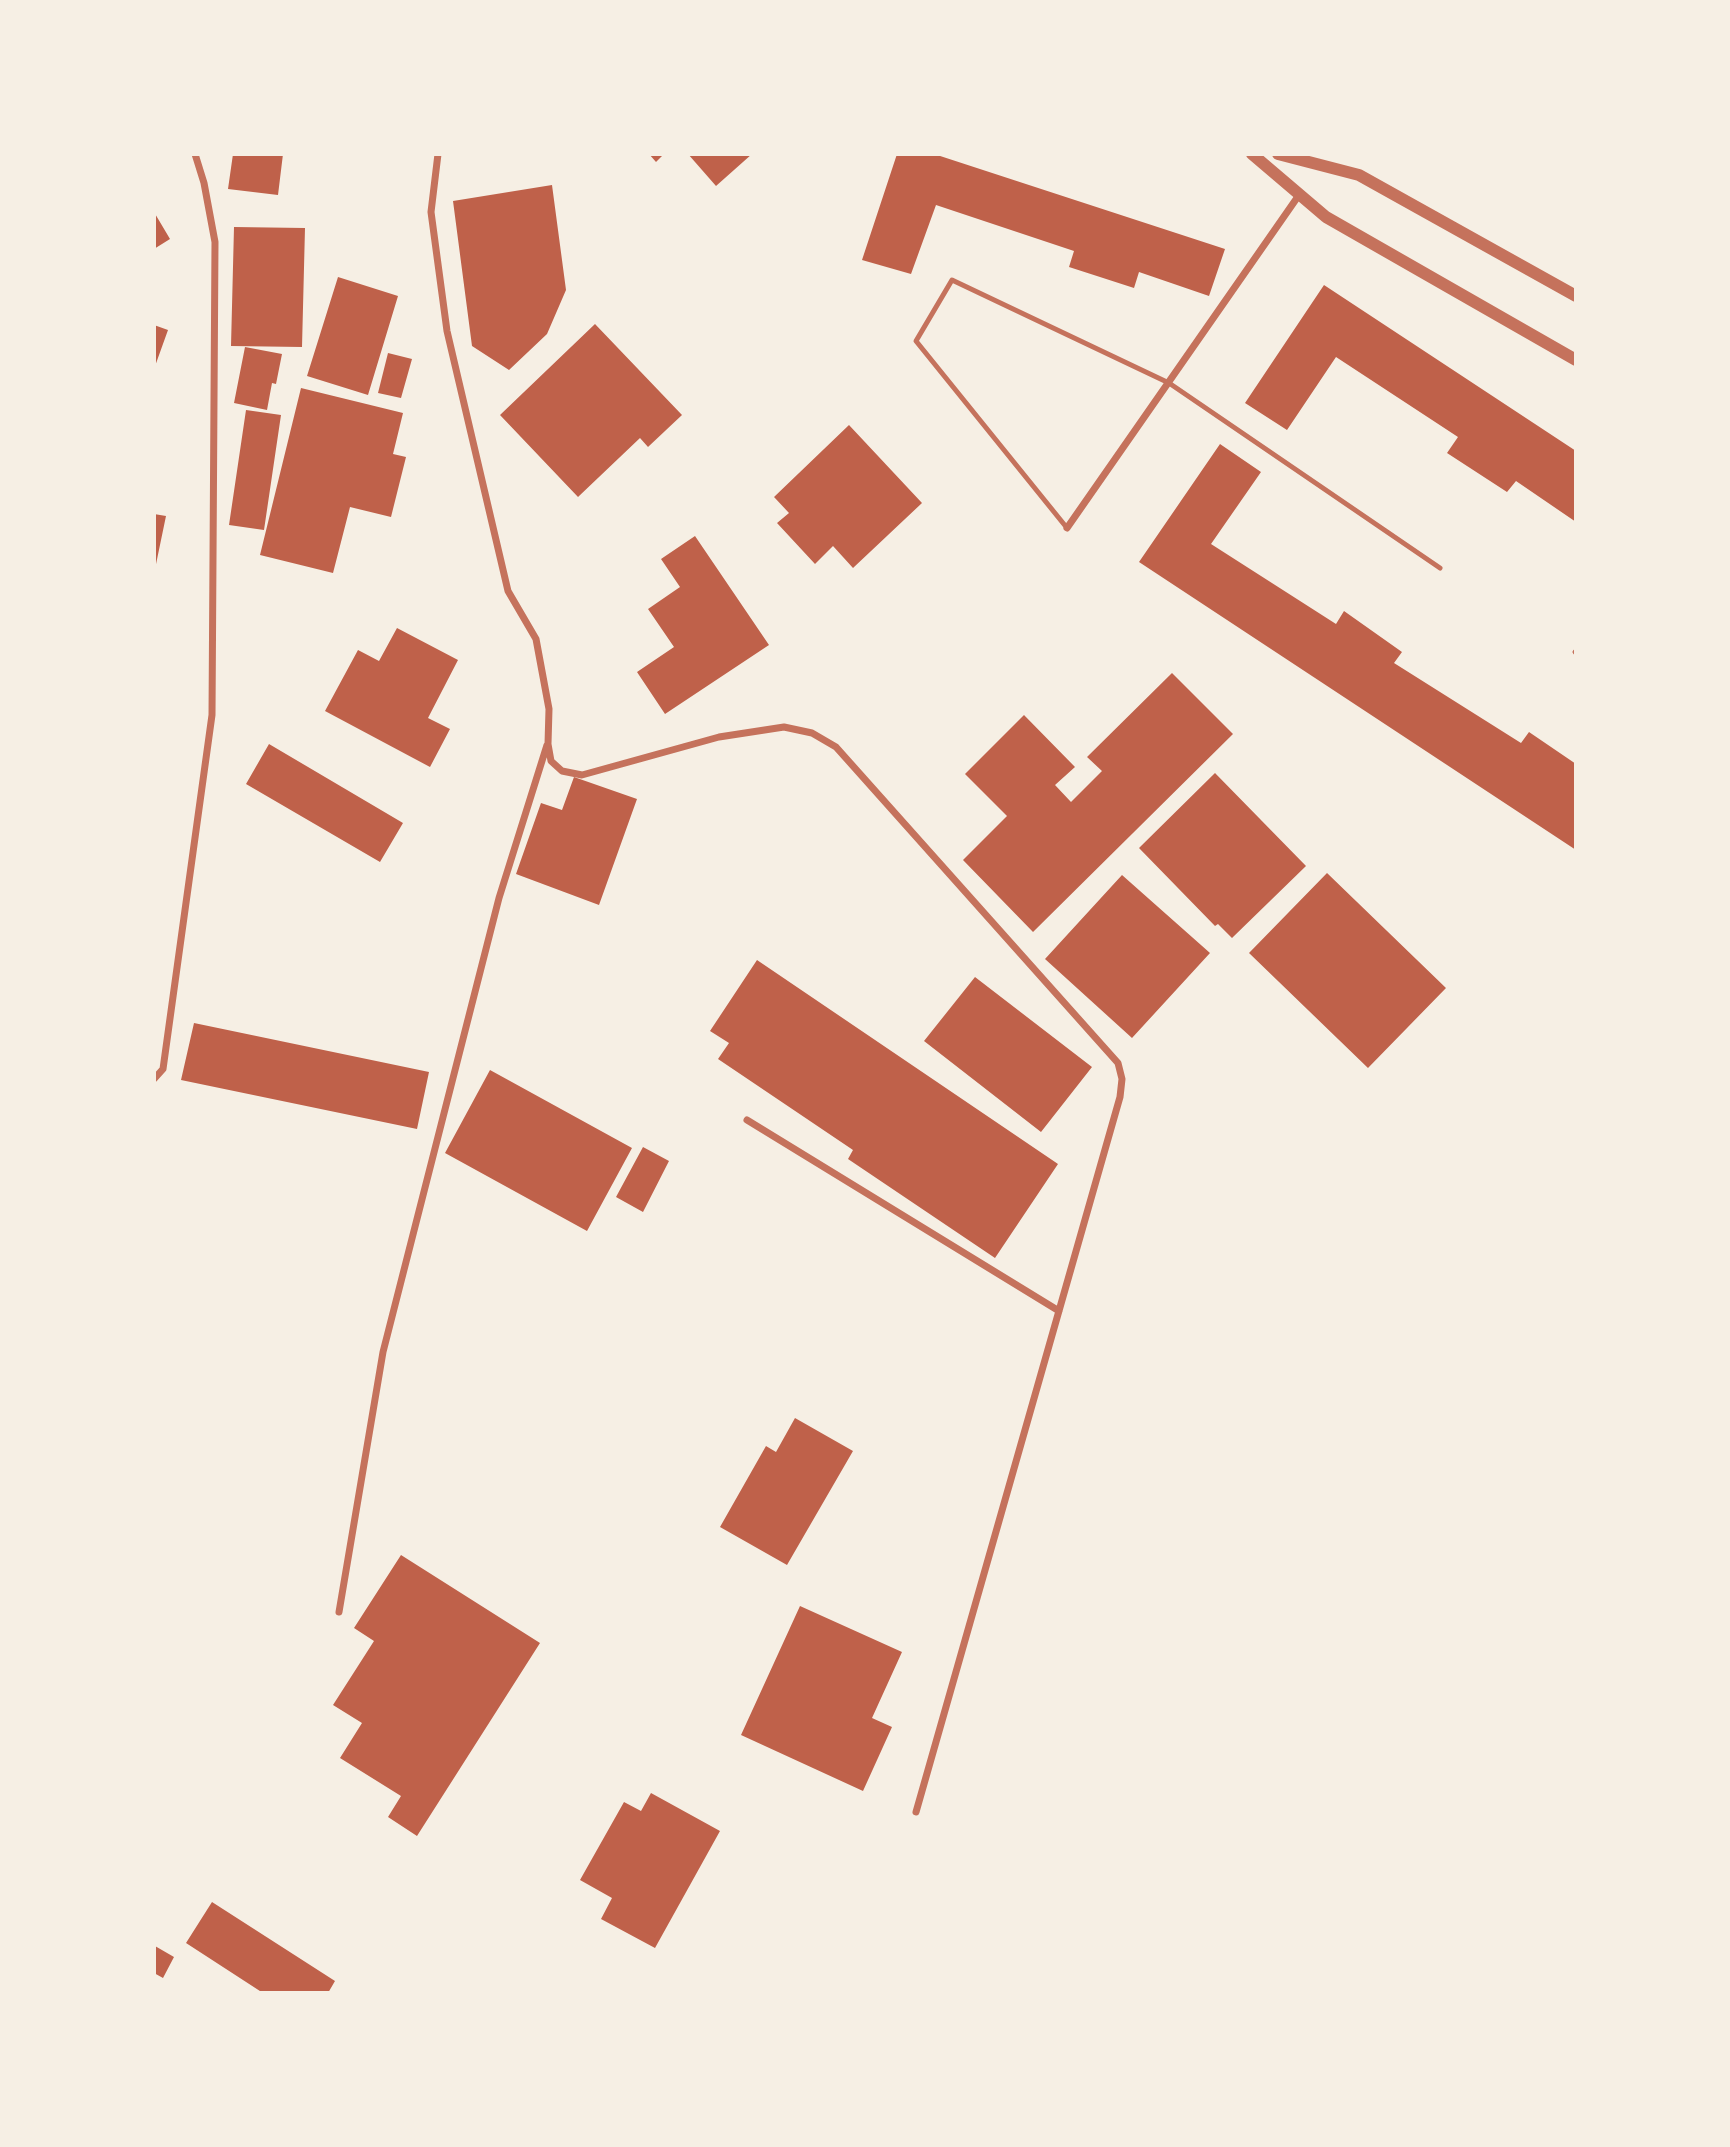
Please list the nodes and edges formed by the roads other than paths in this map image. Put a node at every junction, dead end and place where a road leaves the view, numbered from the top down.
1 (195, 154) edge
2 (438, 154) edge
3 (1252, 154) edge
4 (1278, 154) edge
5 (1300, 195) junction
6 (1576, 296) edge
7 (1576, 360) edge
8 (1169, 383) junction
9 (1067, 528) joint
10 (1440, 568) dead end
11 (548, 744) junction
12 (154, 1079) edge
13 (747, 1120) dead end
14 (1059, 1311) junction
15 (339, 1612) dead end
16 (916, 1812) dead end

1 - 12 street
2 - 11 street
3 - 5 street
4 - 6 street
5 - 7 street
5 - 8 street
8 - 9 street
8 - 9 lane
8 - 10 lane
11 - 14 street
11 - 15 street
13 - 14 street
14 - 16 street

